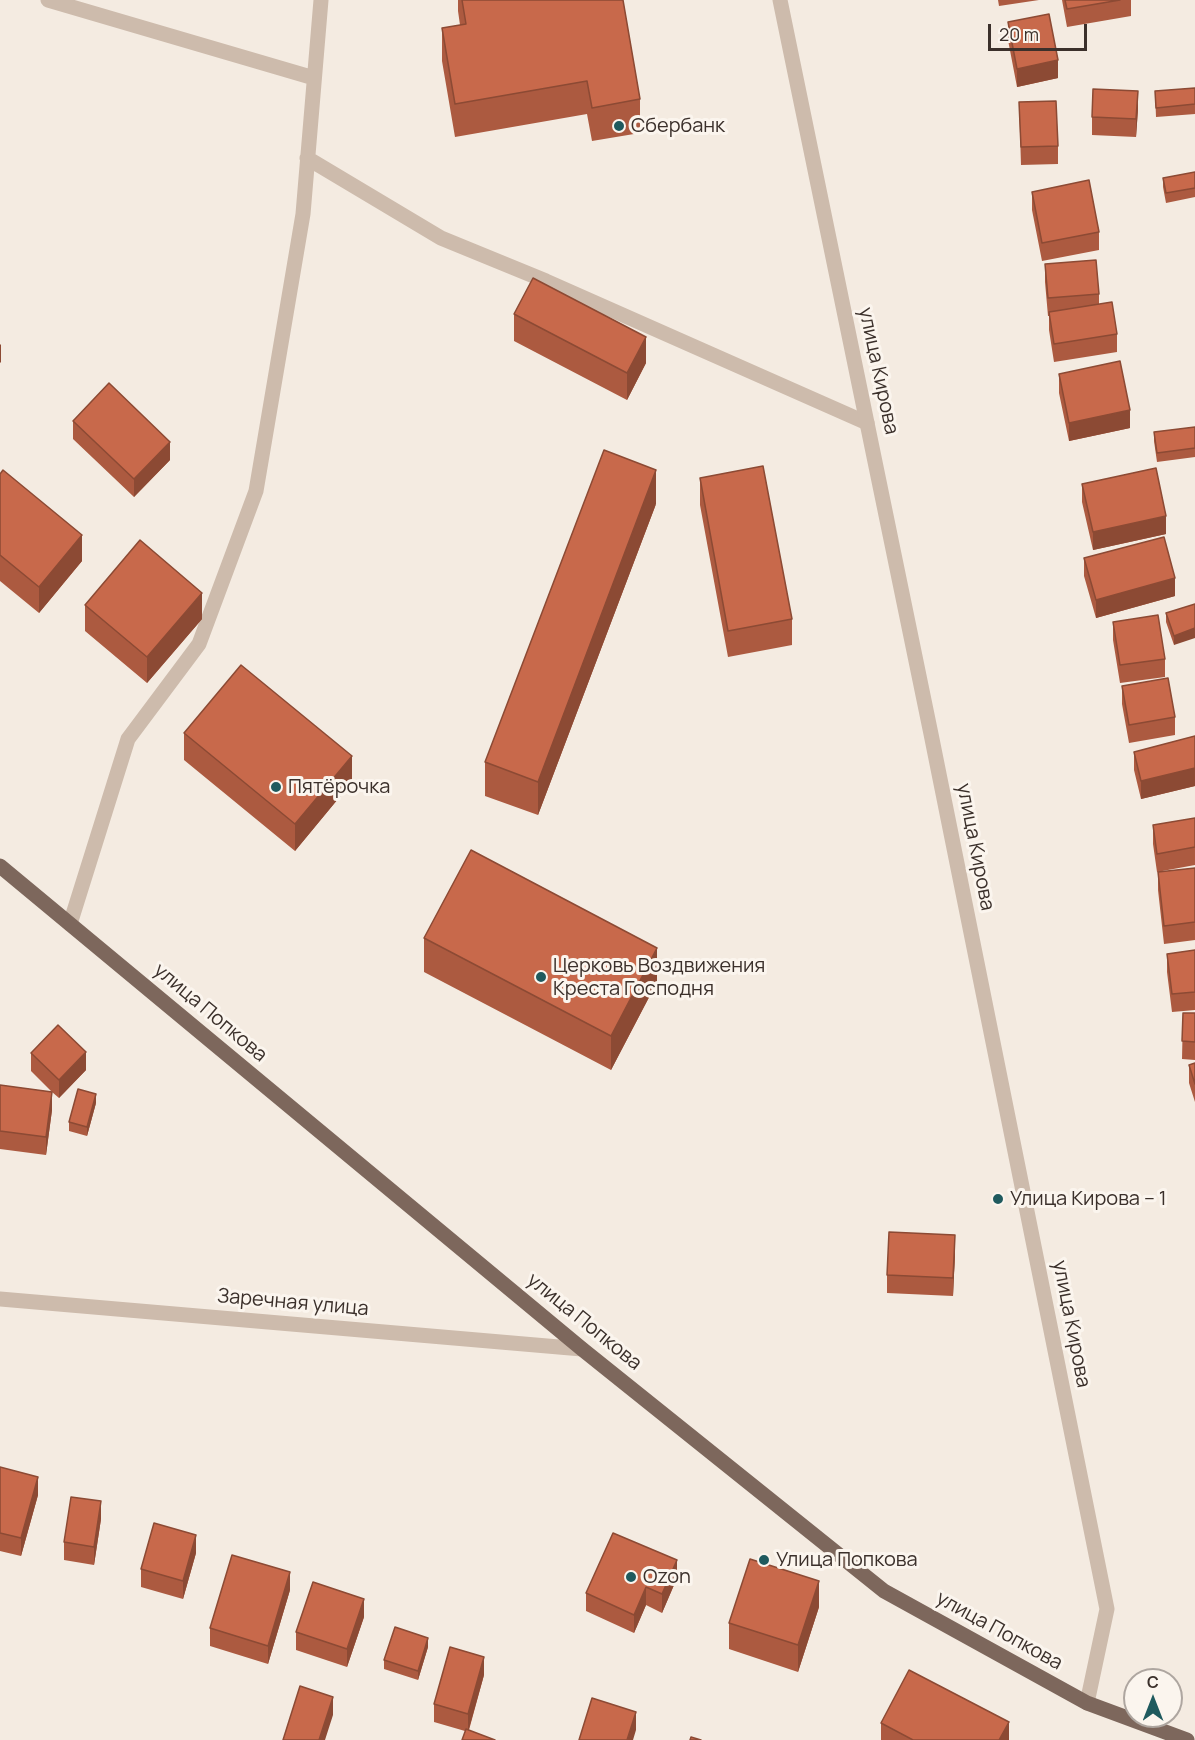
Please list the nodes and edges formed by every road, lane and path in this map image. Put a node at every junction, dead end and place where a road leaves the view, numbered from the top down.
1 (48, 0) edge
2 (321, 0) edge
3 (780, 0) edge
4 (314, 78) junction
5 (307, 158) junction
6 (867, 423) junction
7 (0, 866) edge
8 (70, 924) junction
9 (0, 1299) edge
10 (582, 1349) junction
11 (1087, 1703) junction
12 (1187, 1740) edge

1 - 4 street
2 - 4 street
3 - 6 street, улица Кирова
4 - 5 street
5 - 6 street
5 - 8 street
6 - 11 street, улица Кирова
7 - 8 main road, улица Попкова
8 - 10 main road, улица Попкова
9 - 10 street, Заречная улица
10 - 11 main road, улица Попкова
11 - 12 main road, улица Попкова

